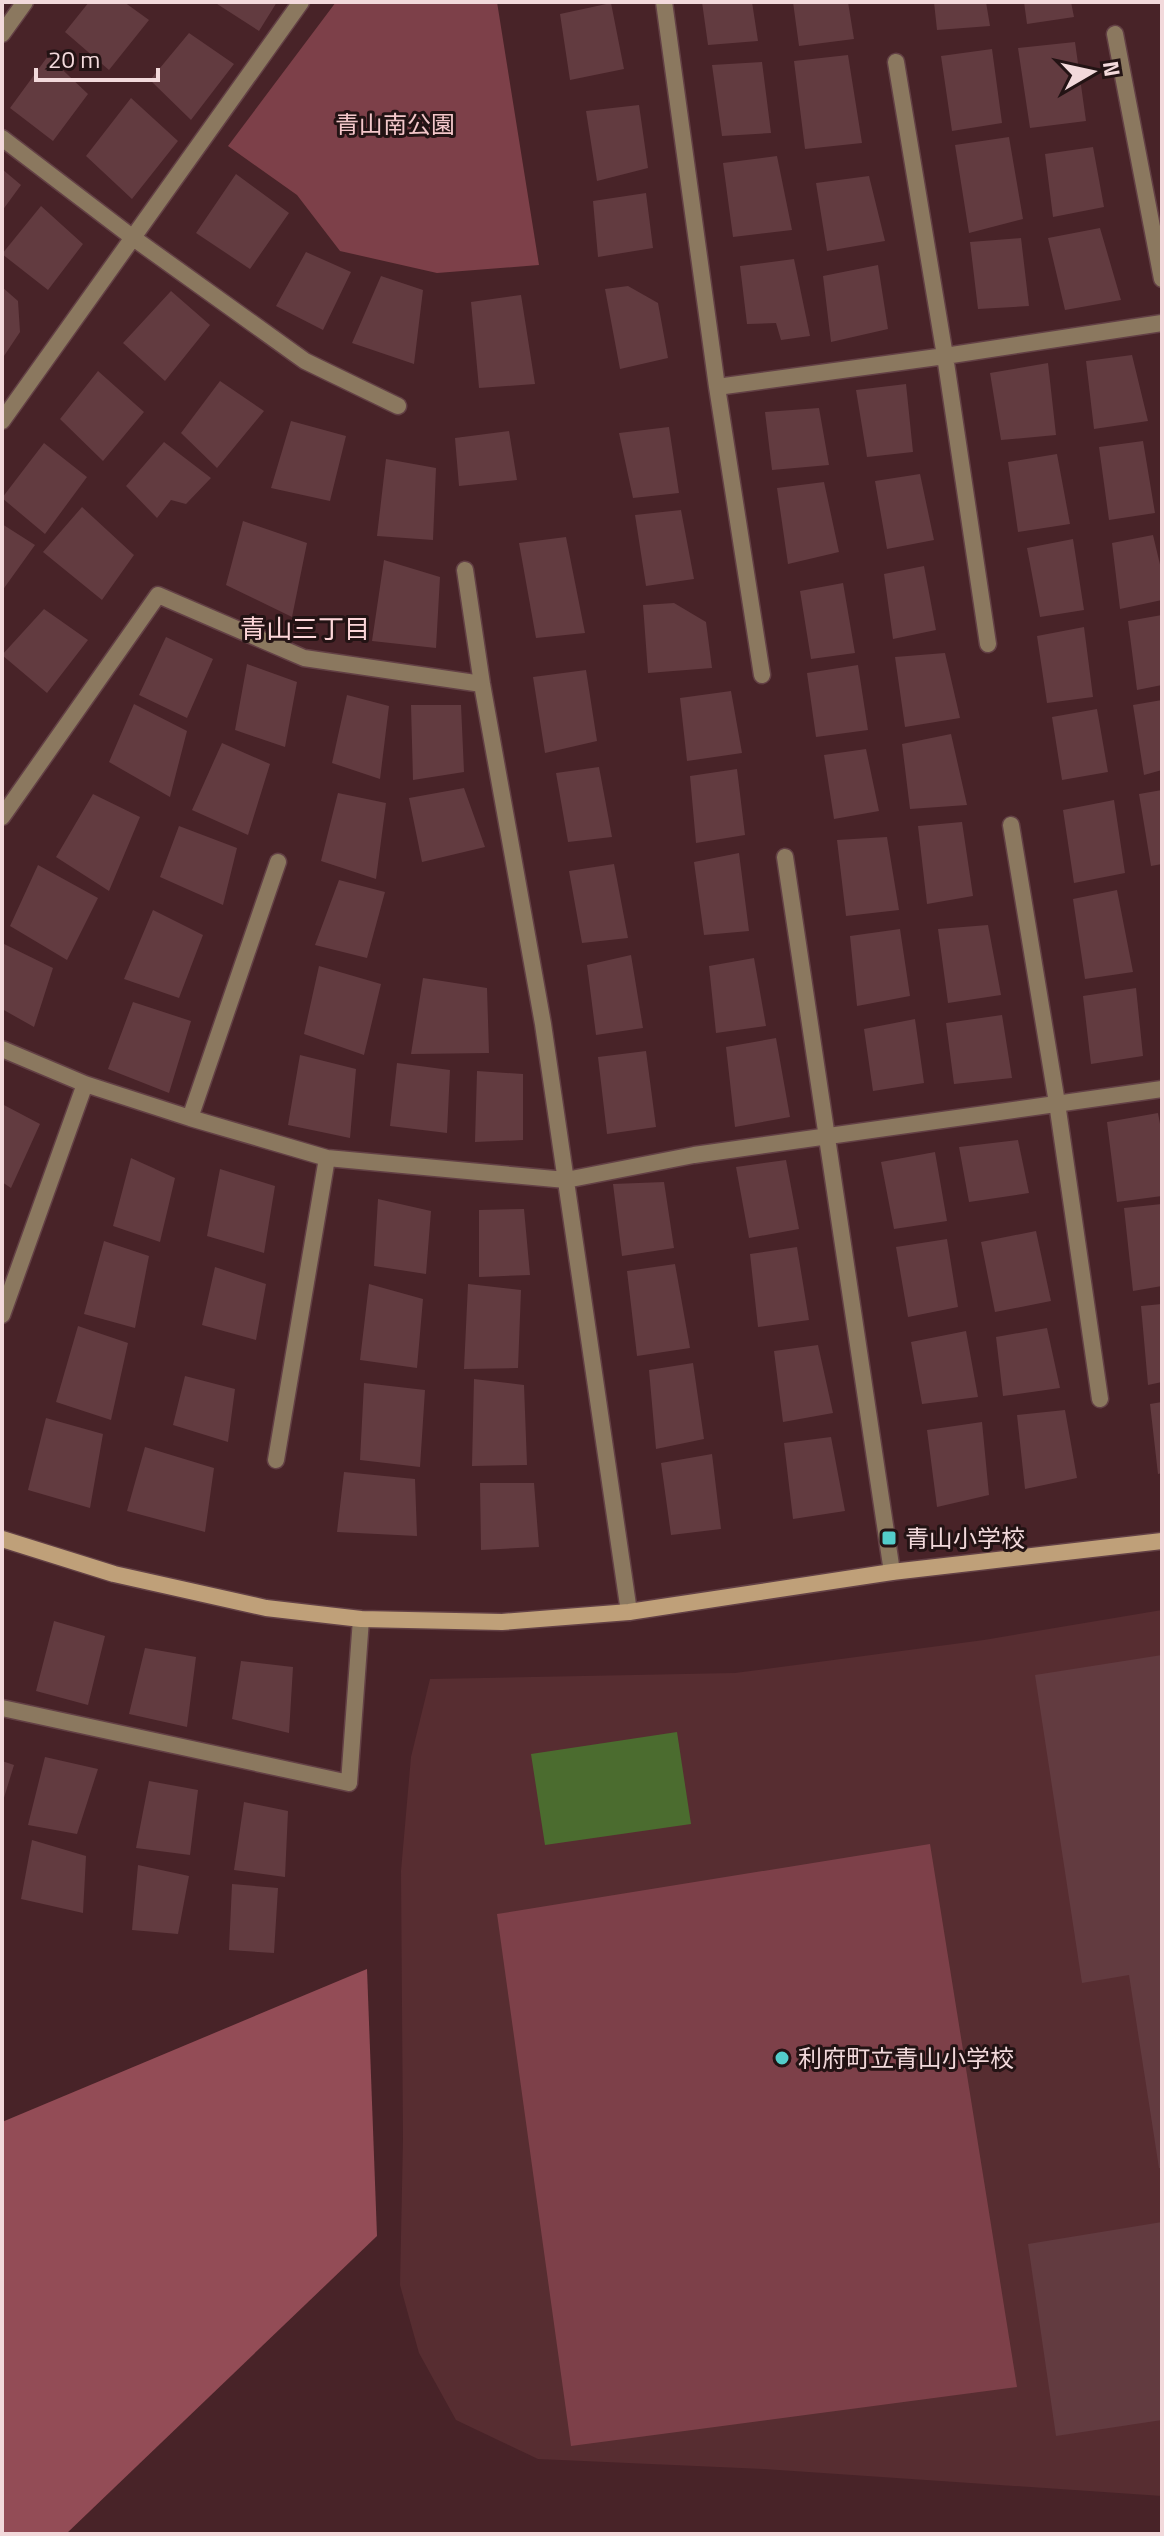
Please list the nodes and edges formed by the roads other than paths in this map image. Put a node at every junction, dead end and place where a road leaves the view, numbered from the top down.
1 (25, 2) edge
2 (301, 2) edge
3 (664, 2) edge
4 (2, 34) edge
5 (1115, 34) dead end
6 (896, 62) dead end
7 (2, 138) edge
8 (132, 237) junction
9 (1162, 279) edge
10 (1162, 323) edge
11 (945, 356) junction
12 (717, 387) junction
13 (398, 406) dead end
14 (2, 421) edge
15 (465, 570) dead end
16 (988, 644) dead end
17 (762, 675) dead end
18 (482, 684) junction
19 (2, 817) edge
20 (1011, 825) dead end
21 (785, 857) dead end
22 (278, 862) dead end
23 (2, 1049) edge
24 (85, 1084) junction
25 (1162, 1089) edge
26 (1057, 1103) junction
27 (190, 1118) junction
28 (827, 1136) junction
29 (327, 1158) junction
30 (566, 1180) junction
31 (2, 1315) edge
32 (1100, 1399) dead end
33 (276, 1460) dead end
34 (2, 1539) edge
35 (1162, 1541) edge
36 (892, 1572) junction
37 (629, 1612) junction
38 (361, 1619) junction
39 (2, 1708) edge

1 - 4 street
2 - 8 street
3 - 12 street
5 - 9 street
6 - 11 street
7 - 8 street
8 - 13 street
8 - 14 street
10 - 11 street
11 - 12 street
11 - 16 street
12 - 17 street
15 - 18 street
18 - 19 street
18 - 30 street
20 - 26 street
21 - 28 street
22 - 27 street
23 - 24 street
24 - 27 street
24 - 31 street
25 - 26 street
26 - 28 street
26 - 32 street
27 - 29 street
28 - 30 street
28 - 36 street
29 - 30 street
29 - 33 street
30 - 37 street
34 - 38 street
35 - 36 street
36 - 37 street
37 - 38 street
38 - 39 street

